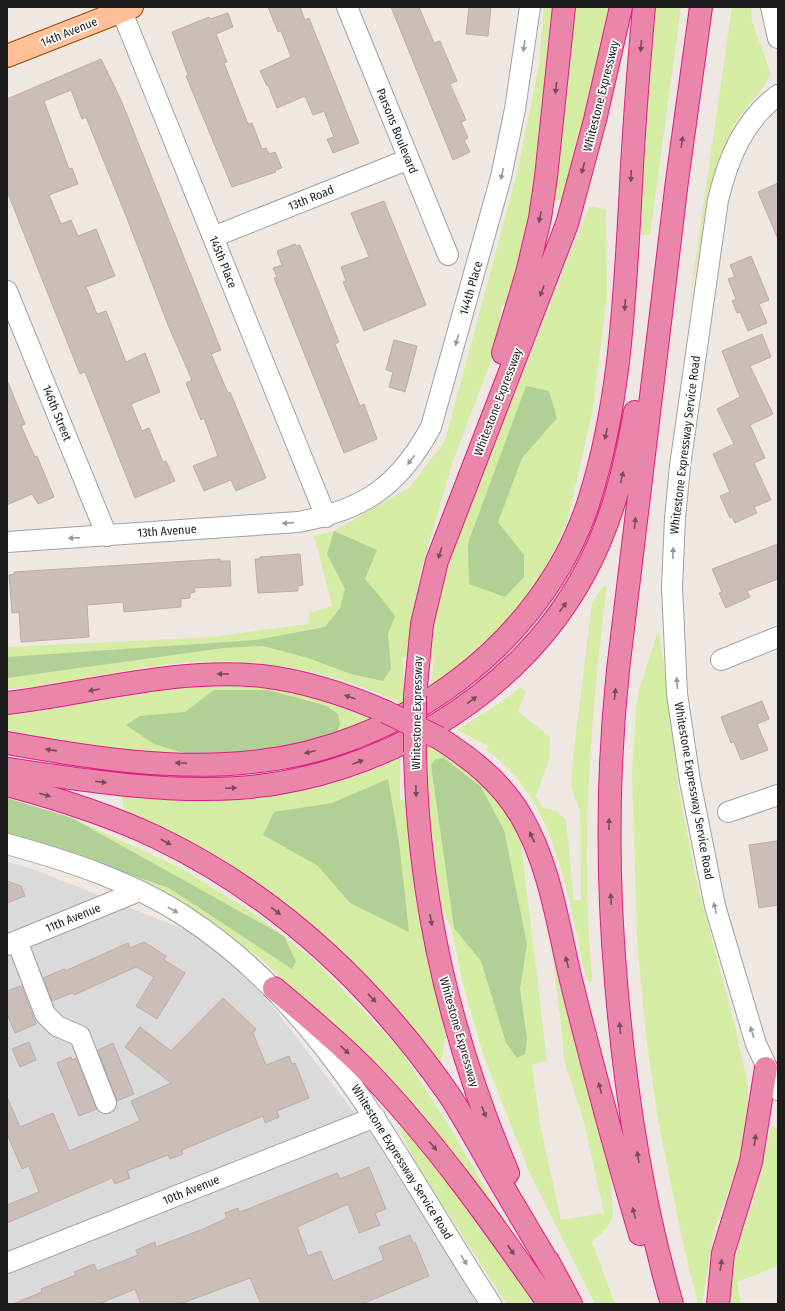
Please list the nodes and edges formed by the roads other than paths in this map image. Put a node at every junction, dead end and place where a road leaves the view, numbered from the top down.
1 (346, 7) edge
2 (530, 7) edge
3 (564, 7) edge
4 (621, 7) edge
5 (644, 7) edge
6 (701, 7) edge
7 (772, 7) edge
8 (124, 8) edge
9 (778, 38) edge
10 (7, 56) edge
11 (778, 95) edge
12 (409, 159) junction
13 (677, 181) junction
14 (213, 237) junction
15 (448, 255) dead end
16 (7, 291) edge
17 (453, 516) junction
18 (326, 517) junction
19 (106, 536) junction
20 (7, 542) edge
21 (778, 637) edge
22 (721, 660) dead end
23 (7, 703) edge
24 (7, 743) edge
25 (7, 770) edge
26 (7, 785) edge
27 (778, 795) edge
28 (728, 812) dead end
29 (7, 844) edge
30 (139, 891) junction
31 (12, 943) edge
32 (274, 988) junction
33 (772, 1066) edge
34 (778, 1090) edge
35 (106, 1102) dead end
36 (375, 1117) junction
37 (7, 1263) edge
38 (555, 1274) junction
39 (485, 1302) edge
40 (549, 1304) edge
41 (571, 1304) edge
42 (662, 1304) edge
43 (672, 1304) edge
44 (718, 1304) edge

1 - 12 street, Parsons Boulevard
2 -> 18 street, 144th Place
3 -> 17 highway
4 -> 17 highway, Whitestone Expressway
5 -> 24 highway
13 -> 6 highway
7 - 9 street
8 - 10 main road, 14th Avenue
8 - 14 street, 145th Place
33 -> 11 street, Whitestone Expressway Service Road
12 - 14 street, 13th Road
12 - 15 street, Parsons Boulevard
25 -> 13 highway
43 -> 13 highway
14 - 18 street, 145th Place
16 - 19 street, 146th Street
17 -> 38 highway, Whitestone Expressway, bridge
18 -> 19 street, 13th Avenue
19 -> 20 street, 13th Avenue
21 - 22 street
42 -> 23 highway, bridge
26 -> 38 highway
27 - 28 street
29 - 30 street, Whitestone Expressway Service Road
30 - 31 street, 11th Avenue
30 -> 32 street, Whitestone Expressway Service Road
31 - 35 street
32 - 36 street, Whitestone Expressway Service Road
32 -> 40 highway
33 - 34 street
44 -> 33 highway
36 - 37 street, 10th Avenue
36 -> 39 street, Whitestone Expressway Service Road
38 - 41 highway, Whitestone Expressway

